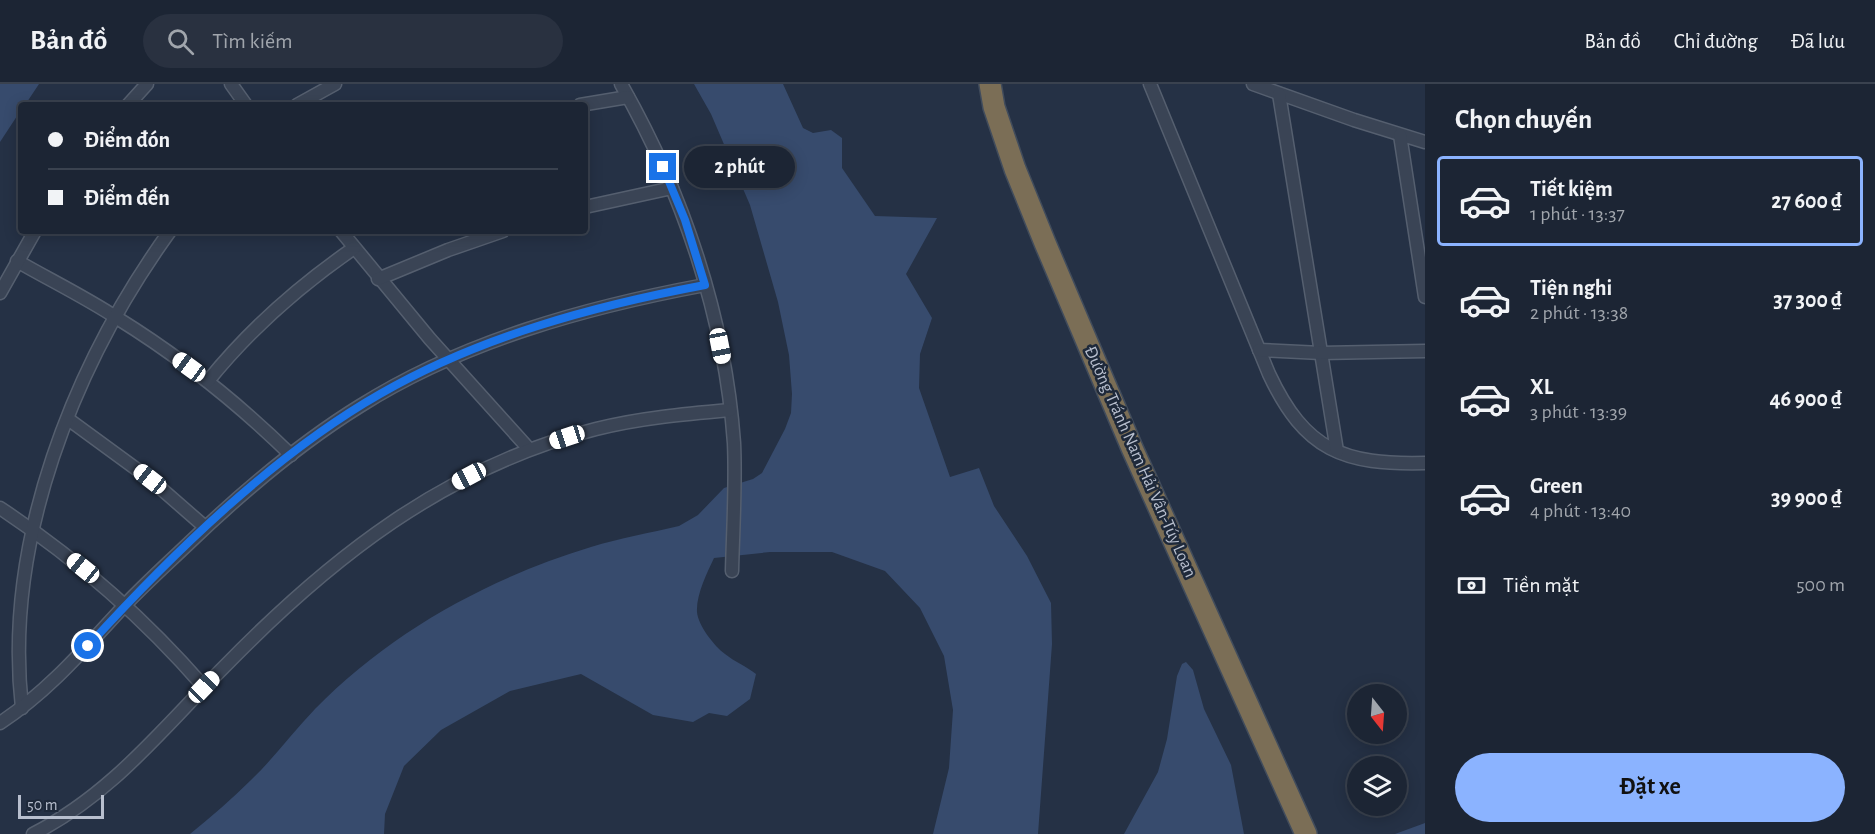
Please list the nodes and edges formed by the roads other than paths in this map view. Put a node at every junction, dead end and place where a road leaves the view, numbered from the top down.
1 (147, 84) edge
2 (231, 84) edge
3 (335, 84) edge
4 (621, 84) edge
5 (990, 84) edge
6 (1150, 84) edge
7 (1252, 84) edge
8 (1279, 94) junction
9 (628, 97) junction
10 (131, 102) edge
11 (244, 102) edge
12 (302, 102) edge
13 (588, 104) edge
14 (1400, 135) junction
15 (1425, 142) edge
16 (672, 188) junction
17 (588, 206) edge
18 (33, 234) edge
19 (168, 234) edge
20 (343, 234) edge
21 (495, 234) edge
22 (354, 248) junction
23 (17, 261) junction
24 (378, 279) junction
25 (705, 285) junction
26 (0, 293) edge
27 (1425, 297) edge
28 (116, 317) junction
29 (1259, 350) junction
30 (1425, 351) edge
31 (1321, 353) junction
32 (448, 360) junction
33 (207, 381) junction
34 (730, 410) junction
35 (68, 419) junction
36 (529, 449) junction
37 (1337, 451) junction
38 (291, 454) junction
39 (1425, 463) edge
40 (0, 508) edge
41 (205, 527) junction
42 (33, 530) junction
43 (732, 571) dead end
44 (126, 605) junction
45 (204, 687) junction
46 (22, 708) junction
47 (0, 723) edge
48 (33, 834) edge
49 (1306, 834) edge

1 - 10 street
2 - 11 street
3 - 12 street
4 - 9 street
5 - 49 highway, Đường Tránh Nam Hải Vân-Túy Loan
6 - 29 street
7 - 8 street
8 - 14 street
8 - 31 street
9 - 13 street
9 - 16 street
14 - 15 street
14 - 27 street
16 - 17 street
16 - 25 street
18 - 23 street
19 - 28 street
20 - 22 street
21 - 24 street
22 - 24 street
22 - 33 street
23 - 26 street
23 - 28 street
24 - 32 street
25 - 32 street
25 - 34 street
28 - 33 street
28 - 35 street
29 - 31 street
29 - 37 street
30 - 31 street
31 - 37 street
32 - 36 street
32 - 38 street
33 - 38 street
34 - 36 street
34 - 43 street
35 - 41 street
35 - 42 street
36 - 45 street
37 - 39 street
38 - 41 street
40 - 42 street
41 - 44 street
42 - 44 street
42 - 46 street
44 - 45 street
44 - 46 street
45 - 48 street
46 - 47 street

